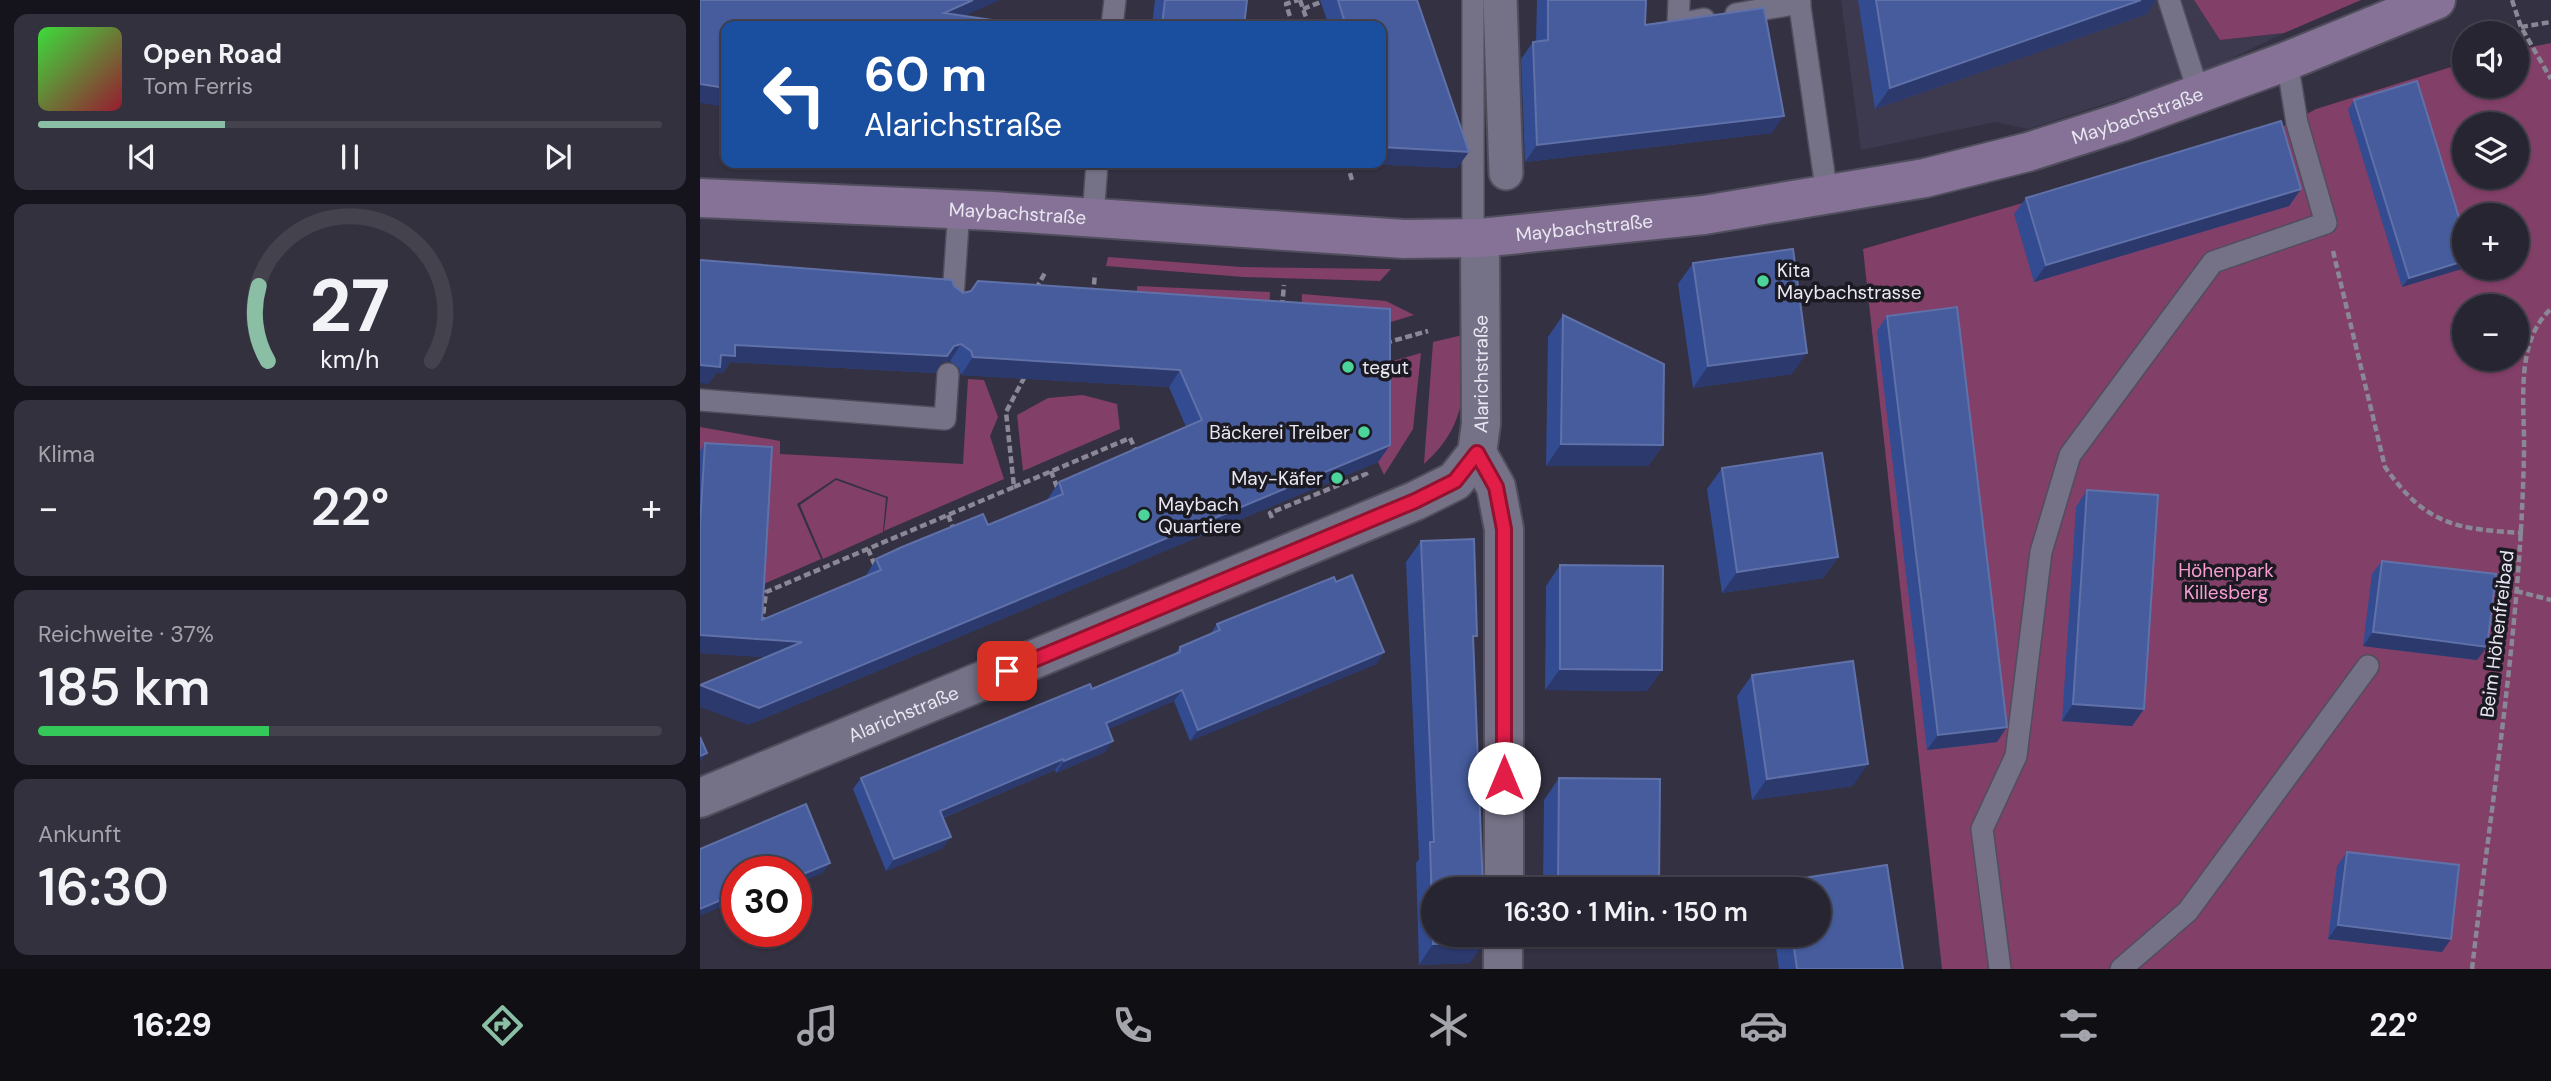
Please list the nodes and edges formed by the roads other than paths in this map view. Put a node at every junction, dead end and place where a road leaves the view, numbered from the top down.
1 (1115, 0) edge
2 (1473, 0) edge
3 (1500, 0) edge
4 (1679, 0) edge
5 (2169, 0) edge
6 (2436, 0) edge
7 (1799, 1) edge
8 (1113, 21) edge
9 (2287, 61) junction
10 (2199, 94) junction
11 (1097, 168) edge
12 (1506, 173) dead end
13 (1827, 195) junction
14 (700, 198) edge
15 (959, 209) junction
16 (1093, 218) junction
17 (1476, 238) junction
18 (953, 298) edge
19 (948, 374) edge
20 (700, 400) edge
21 (1477, 453) junction
22 (2368, 666) dead end
23 (700, 798) edge
24 (1504, 877) edge
25 (1503, 947) edge
26 (1503, 969) edge
27 (2000, 969) edge
28 (2121, 969) edge

1 - 8 lane
2 - 17 lane
3 - 12 street
4 - 7 lane
5 - 10 lane
6 - 9 main road, Maybachstraße
7 - 13 lane
9 - 10 main road, Maybachstraße
9 - 27 lane
10 - 13 main road, Maybachstraße
11 - 16 lane
13 - 17 main road, Maybachstraße
14 - 15 main road, Maybachstraße
15 - 16 main road, Maybachstraße
15 - 18 lane
16 - 17 main road, Maybachstraße
17 - 21 street, Alarichstraße
19 - 20 lane
21 - 23 street, Alarichstraße
21 - 24 street
22 - 28 lane
25 - 26 street

